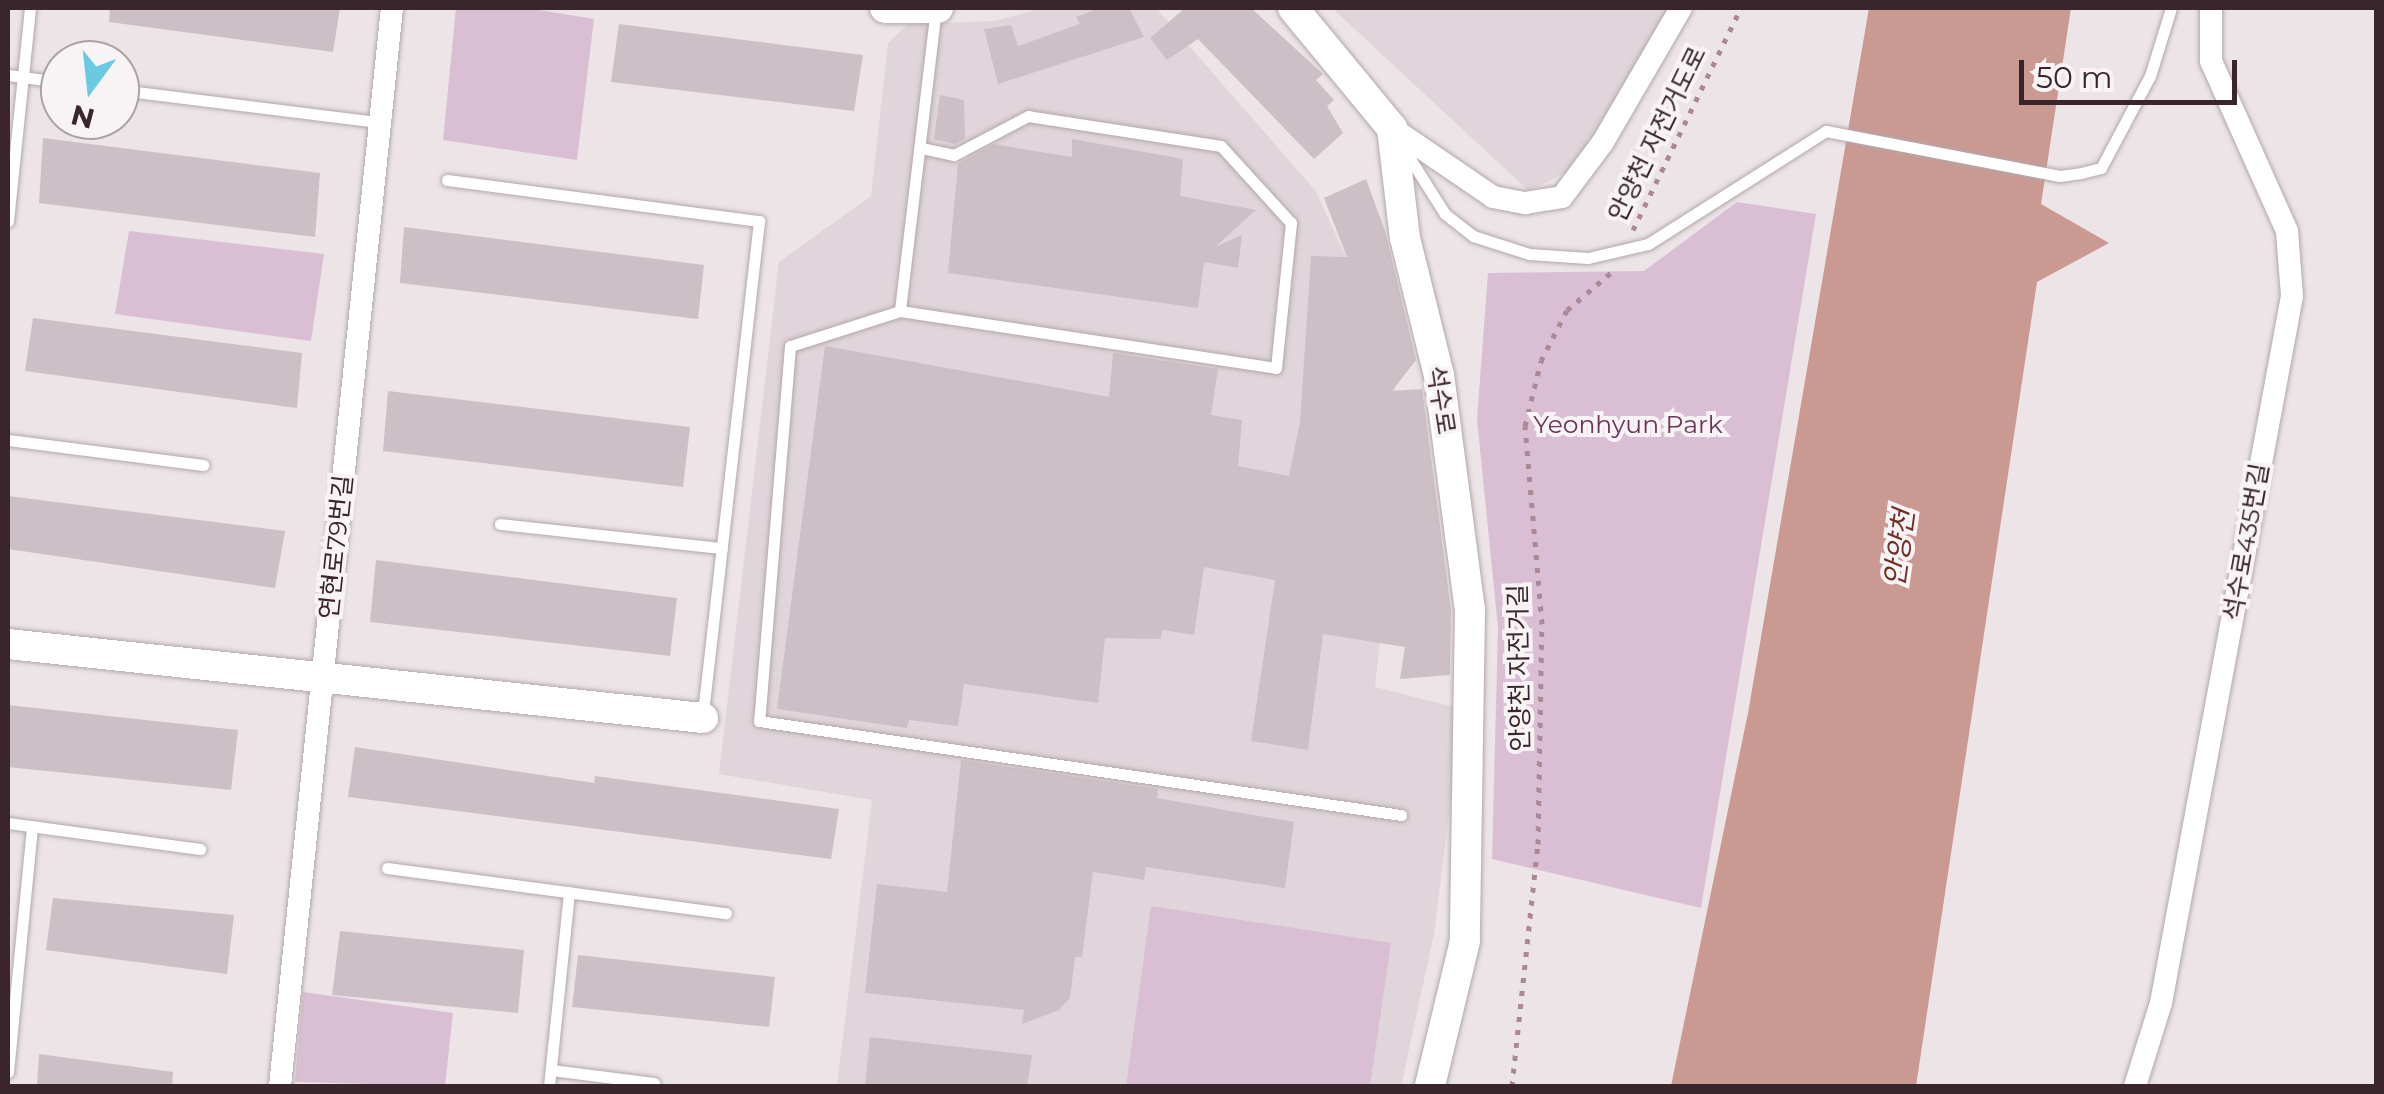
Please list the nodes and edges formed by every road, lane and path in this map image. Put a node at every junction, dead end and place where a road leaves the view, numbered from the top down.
1 (30, 8) edge
2 (392, 8) edge
3 (885, 8) edge
4 (937, 8) edge
5 (1293, 8) edge
6 (1681, 8) edge
7 (1741, 8) edge
8 (2171, 8) edge
9 (2211, 8) edge
10 (8, 76) edge
11 (23, 78) junction
12 (40, 80) edge
13 (140, 92) edge
14 (378, 122) junction
15 (1392, 128) junction
16 (920, 148) junction
17 (447, 180) dead end
18 (8, 221) edge
19 (1623, 250) junction
20 (1609, 278) joint
21 (900, 311) junction
22 (8, 440) edge
23 (203, 464) dead end
24 (500, 524) dead end
25 (722, 548) junction
26 (8, 644) edge
27 (323, 676) junction
28 (703, 718) joint
29 (1401, 815) dead end
30 (8, 823) edge
31 (32, 826) junction
32 (200, 849) dead end
33 (387, 868) dead end
34 (568, 892) junction
35 (726, 912) dead end
36 (12, 985) edge
37 (551, 1070) junction
38 (8, 1072) edge
39 (654, 1083) dead end
40 (280, 1086) edge
41 (549, 1086) edge
42 (1430, 1086) edge
43 (1512, 1086) edge
44 (2136, 1086) edge

1 - 11 lane
2 - 14 street, 연현로79번길
3 - 4 street
4 - 16 lane
5 - 15 street
6 - 15 street
7 - 19 path, 안양천 자전거도로
8 - 19 lane
9 - 44 street, 석수로435번길
10 - 11 lane
11 - 12 lane
11 - 18 lane
13 - 14 lane
14 - 27 street, 연현로79번길
15 - 19 lane
15 - 42 street, 석수로
16 - 21 lane
16 - 21 lane
17 - 25 lane
19 - 20 path, 안양천 자전거도로
20 - 43 path, 안양천 자전거길
21 - 29 lane
22 - 23 lane
24 - 25 lane
25 - 28 lane
26 - 27 street
27 - 28 street
27 - 40 street, 연현로79번길
30 - 31 lane
31 - 32 lane
31 - 36 lane
33 - 34 lane
34 - 35 lane
34 - 37 lane
36 - 38 lane
37 - 39 lane
37 - 41 lane

